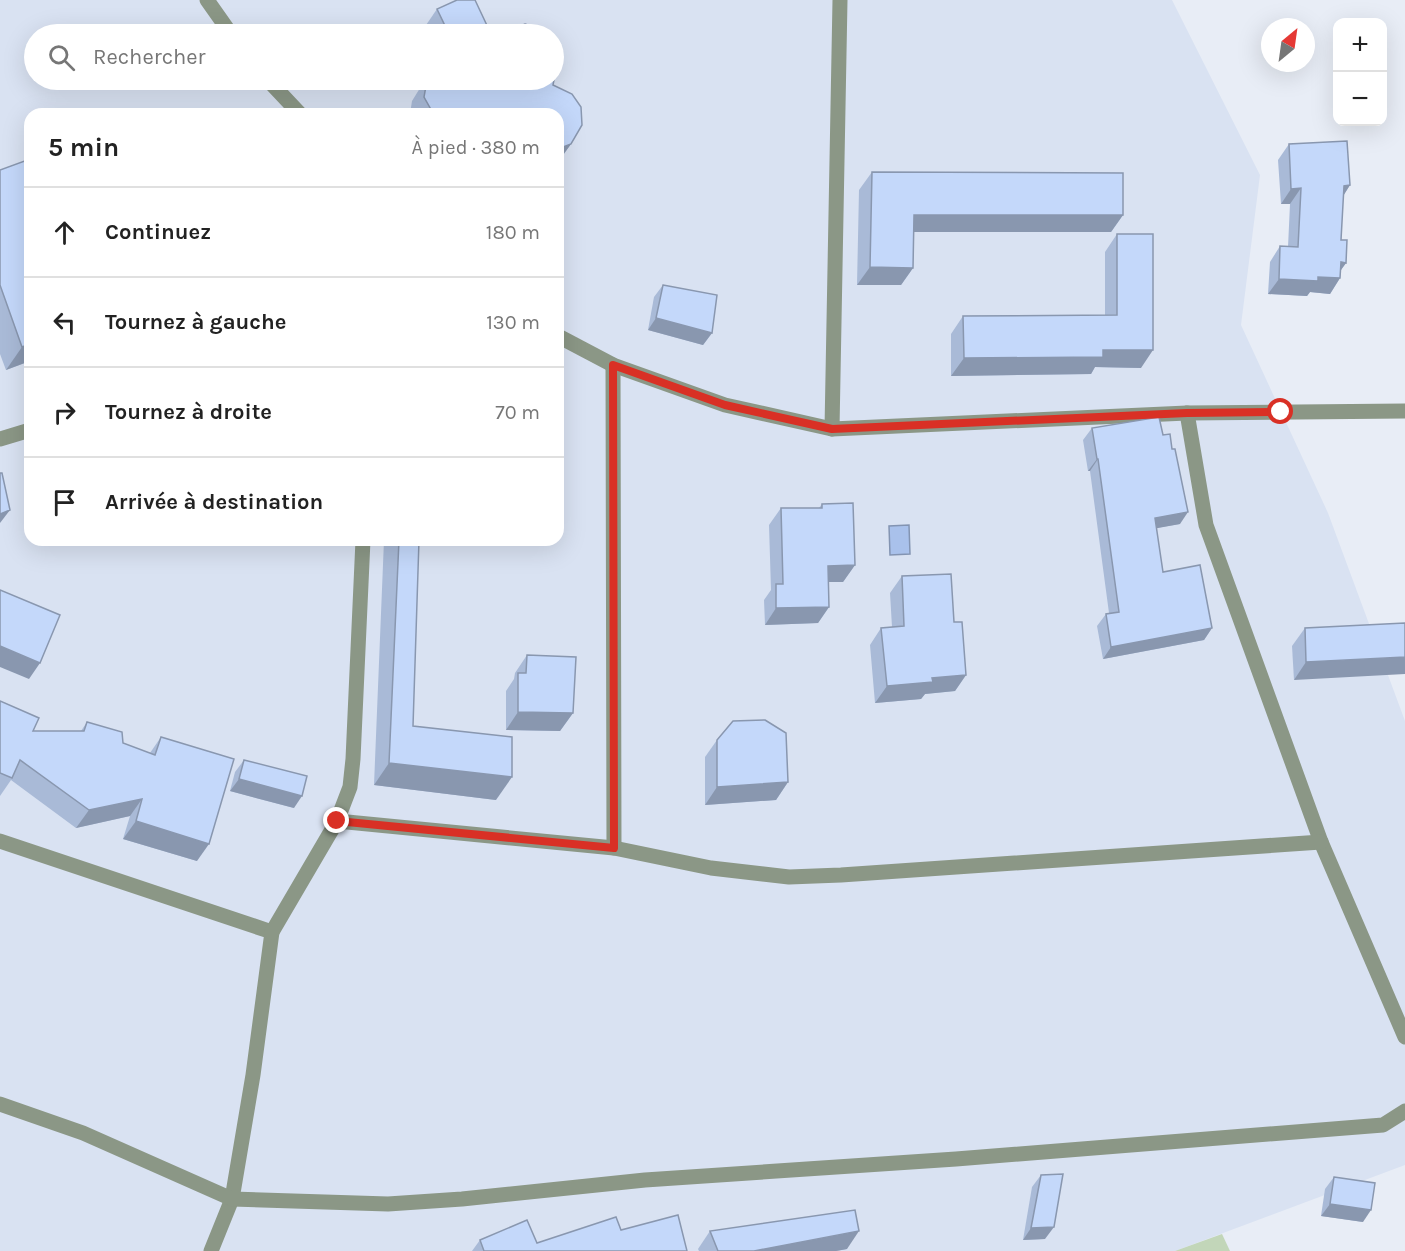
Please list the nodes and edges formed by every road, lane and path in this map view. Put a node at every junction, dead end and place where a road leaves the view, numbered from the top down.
1 (207, 0) edge
2 (840, 0) edge
3 (224, 24) edge
4 (277, 90) edge
5 (294, 108) edge
6 (564, 339) edge
7 (613, 365) junction
8 (1405, 411) edge
9 (1187, 413) junction
10 (832, 429) junction
11 (24, 432) edge
12 (0, 439) edge
13 (363, 546) edge
14 (337, 821) junction
15 (0, 841) edge
16 (1321, 842) junction
17 (614, 848) junction
18 (272, 932) junction
19 (1405, 1037) edge
20 (0, 1104) edge
21 (1405, 1111) edge
22 (232, 1199) junction
23 (212, 1251) edge

1 - 3 street
2 - 10 street
4 - 5 street
6 - 7 street
7 - 10 street
7 - 17 street
8 - 9 street
9 - 10 street
9 - 16 street
11 - 12 street
13 - 14 street
14 - 17 street
14 - 18 street
15 - 18 street
16 - 17 street
16 - 19 street
18 - 22 street
20 - 22 street
21 - 22 street
22 - 23 street

